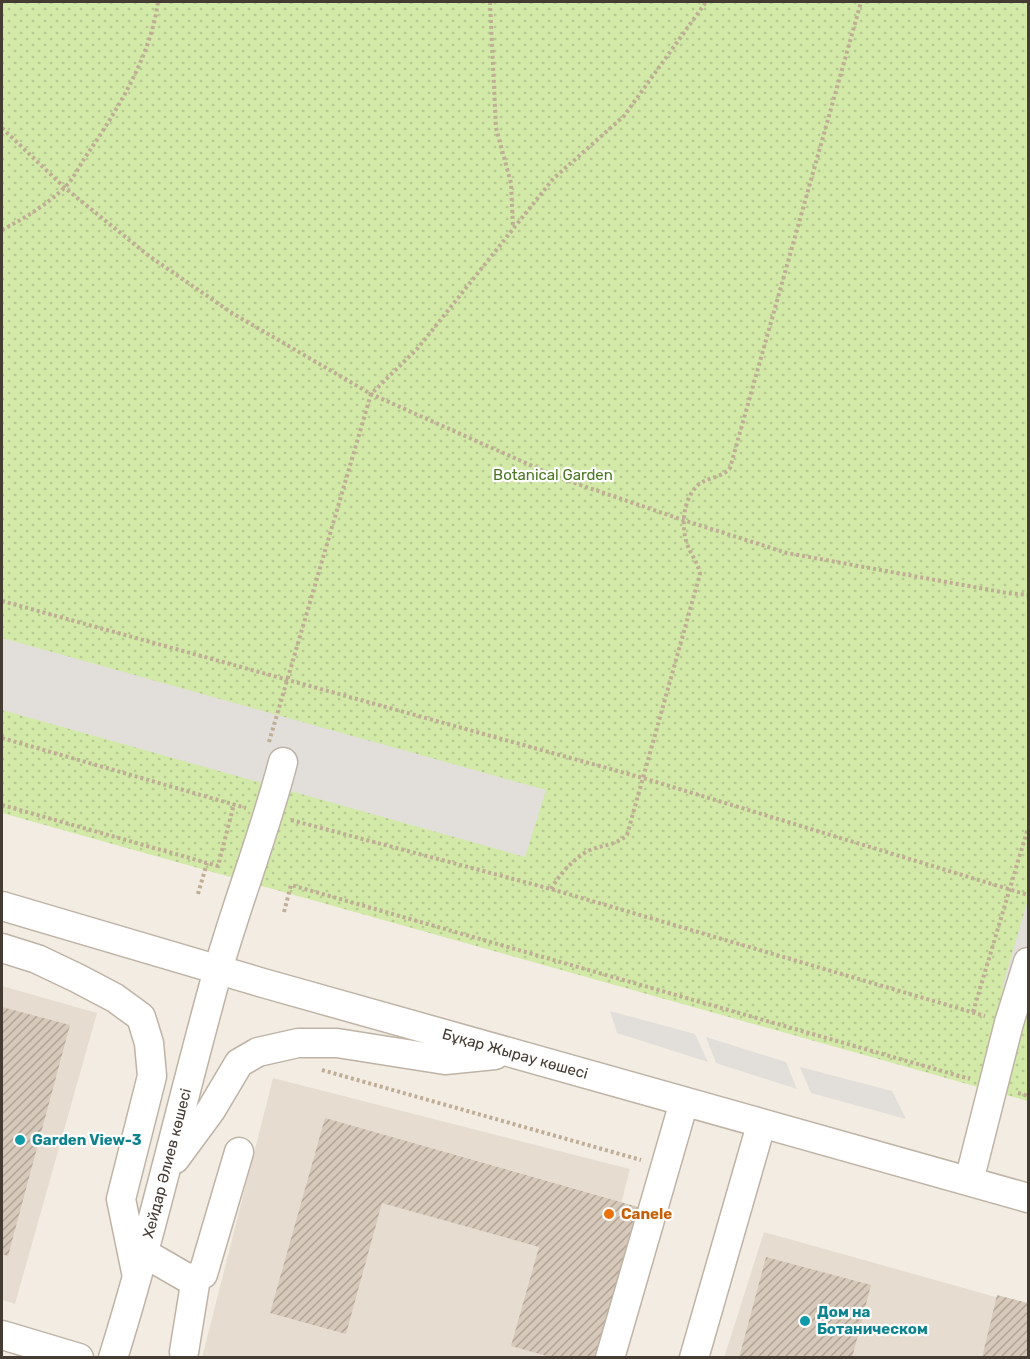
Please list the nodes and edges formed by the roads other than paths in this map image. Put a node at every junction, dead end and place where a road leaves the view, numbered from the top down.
1 (275, 754) road end
2 (5, 905) edge
3 (2, 948) edge
4 (1029, 962) edge
5 (219, 968) junction
6 (512, 1053) junction
7 (684, 1102) junction
8 (762, 1125) junction
9 (239, 1152) dead end
10 (165, 1172) junction
11 (969, 1181) junction
12 (1029, 1198) edge
13 (141, 1266) junction
14 (196, 1278) junction
15 (2, 1335) edge
16 (184, 1352) dead end
17 (79, 1358) edge
18 (113, 1358) edge
19 (610, 1358) edge
20 (694, 1358) edge

1 - 5 street, Хейдар Әлиев көшесі
2 - 5 street, Бұқар Жырау көшесі
3 - 13 street
4 - 11 street
5 - 6 street, Бұқар Жырау көшесі
5 - 10 street, Хейдар Әлиев көшесі
6 - 7 street, Бұқар Жырау көшесі
6 - 10 street
7 - 8 street, Бұқар Жырау көшесі
7 - 19 street
8 - 11 street, Бұқар Жырау көшесі
8 - 20 street
9 - 14 street
10 - 13 street, Хейдар Әлиев көшесі
11 - 12 street, Бұқар Жырау көшесі
13 - 14 street
13 - 18 street, Хейдар Әлиев көшесі
14 - 16 street
15 - 17 street

